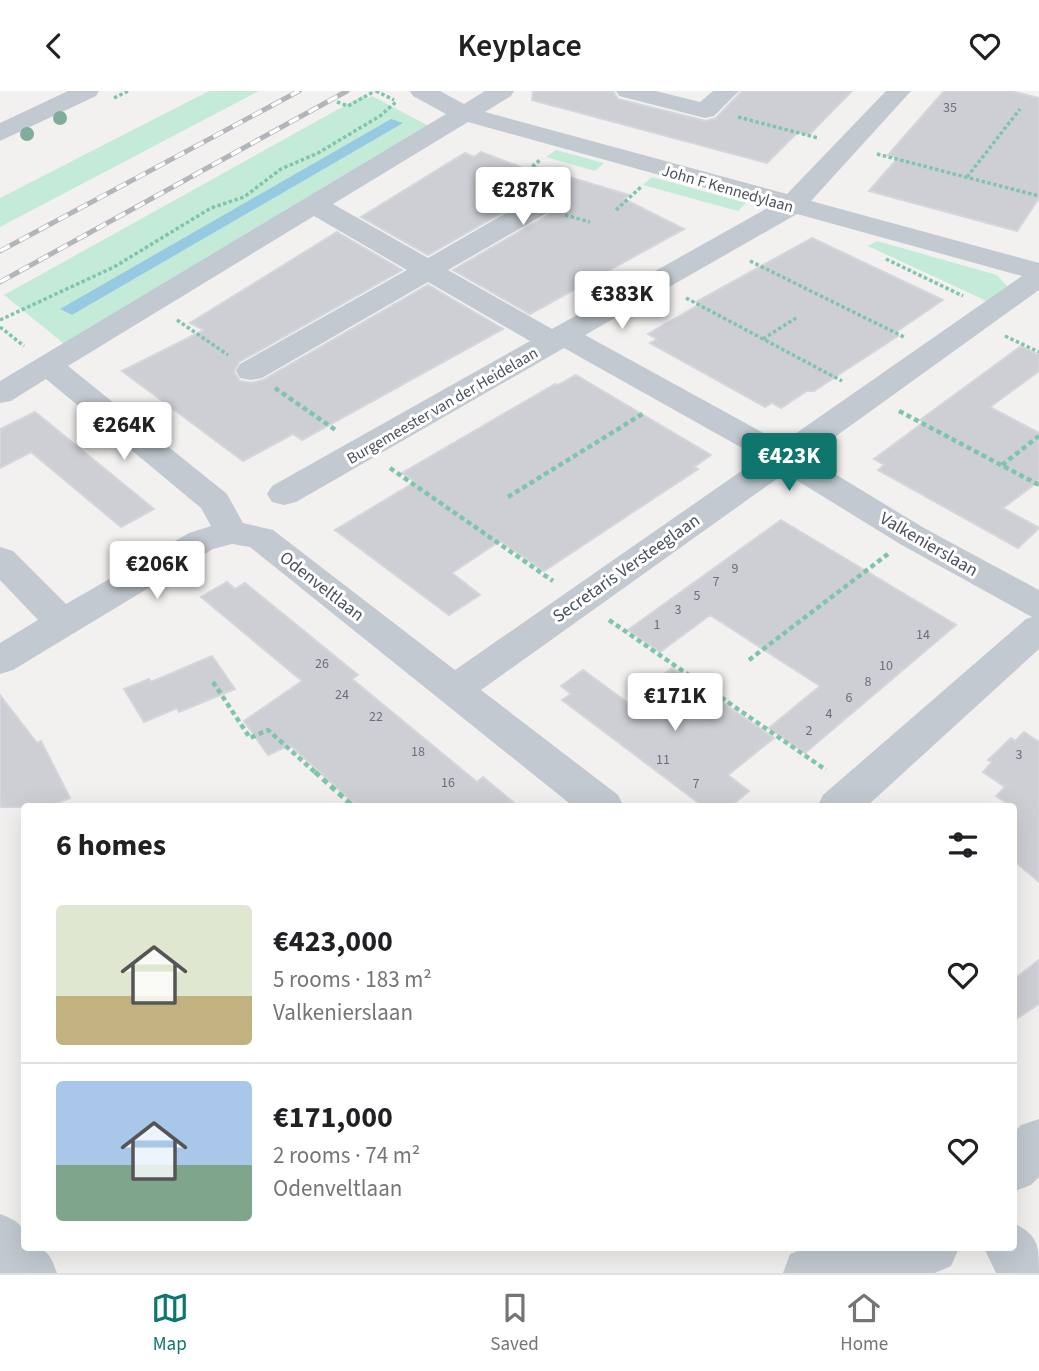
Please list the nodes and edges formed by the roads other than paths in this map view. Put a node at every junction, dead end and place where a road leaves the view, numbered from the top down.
1 (87, 91) edge
2 (422, 91) edge
3 (502, 91) edge
4 (628, 91) edge
5 (727, 91) edge
6 (899, 91) edge
7 (464, 114) junction
8 (0, 133) edge
9 (315, 205) junction
10 (791, 206) junction
11 (537, 207) dead end
12 (426, 269) junction
13 (1039, 275) edge
14 (559, 339) junction
15 (49, 366) junction
16 (251, 371) dead end
17 (0, 394) edge
18 (783, 457) junction
19 (284, 494) dead end
20 (231, 532) junction
21 (0, 559) edge
22 (63, 624) junction
23 (1037, 628) edge
24 (0, 660) edge
25 (454, 690) junction
26 (847, 799) edge
27 (598, 803) edge
28 (1039, 1142) edge
29 (1017, 1164) edge
30 (0, 1240) edge
31 (918, 1251) edge
32 (1012, 1251) edge
33 (31, 1273) edge
34 (809, 1273) edge
35 (1026, 1273) edge

1 - 8 street
2 - 7 street, John F Kennedylaan
3 - 7 street
4 - 5 street
6 - 10 street, Burgemeester van der Heidelaan
7 - 9 street
7 - 10 street, John F Kennedylaan
9 - 12 street, Valkenierslaan
9 - 15 street
10 - 13 street, John F Kennedylaan
10 - 14 street, Burgemeester van der Heidelaan
11 - 12 street
12 - 14 street, Valkenierslaan
12 - 16 street
13 - 18 street, Secretaris Versteeglaan
14 - 18 street, Valkenierslaan
14 - 19 street, Burgemeester van der Heidelaan
15 - 17 street
15 - 20 street
18 - 23 street, Valkenierslaan
18 - 25 street, Secretaris Versteeglaan
20 - 22 street
20 - 25 street, Odenveltlaan
21 - 22 street
22 - 24 street
23 - 26 street
25 - 27 street, Odenveltlaan
28 - 29 street
30 - 33 street
31 - 34 street
32 - 35 street

